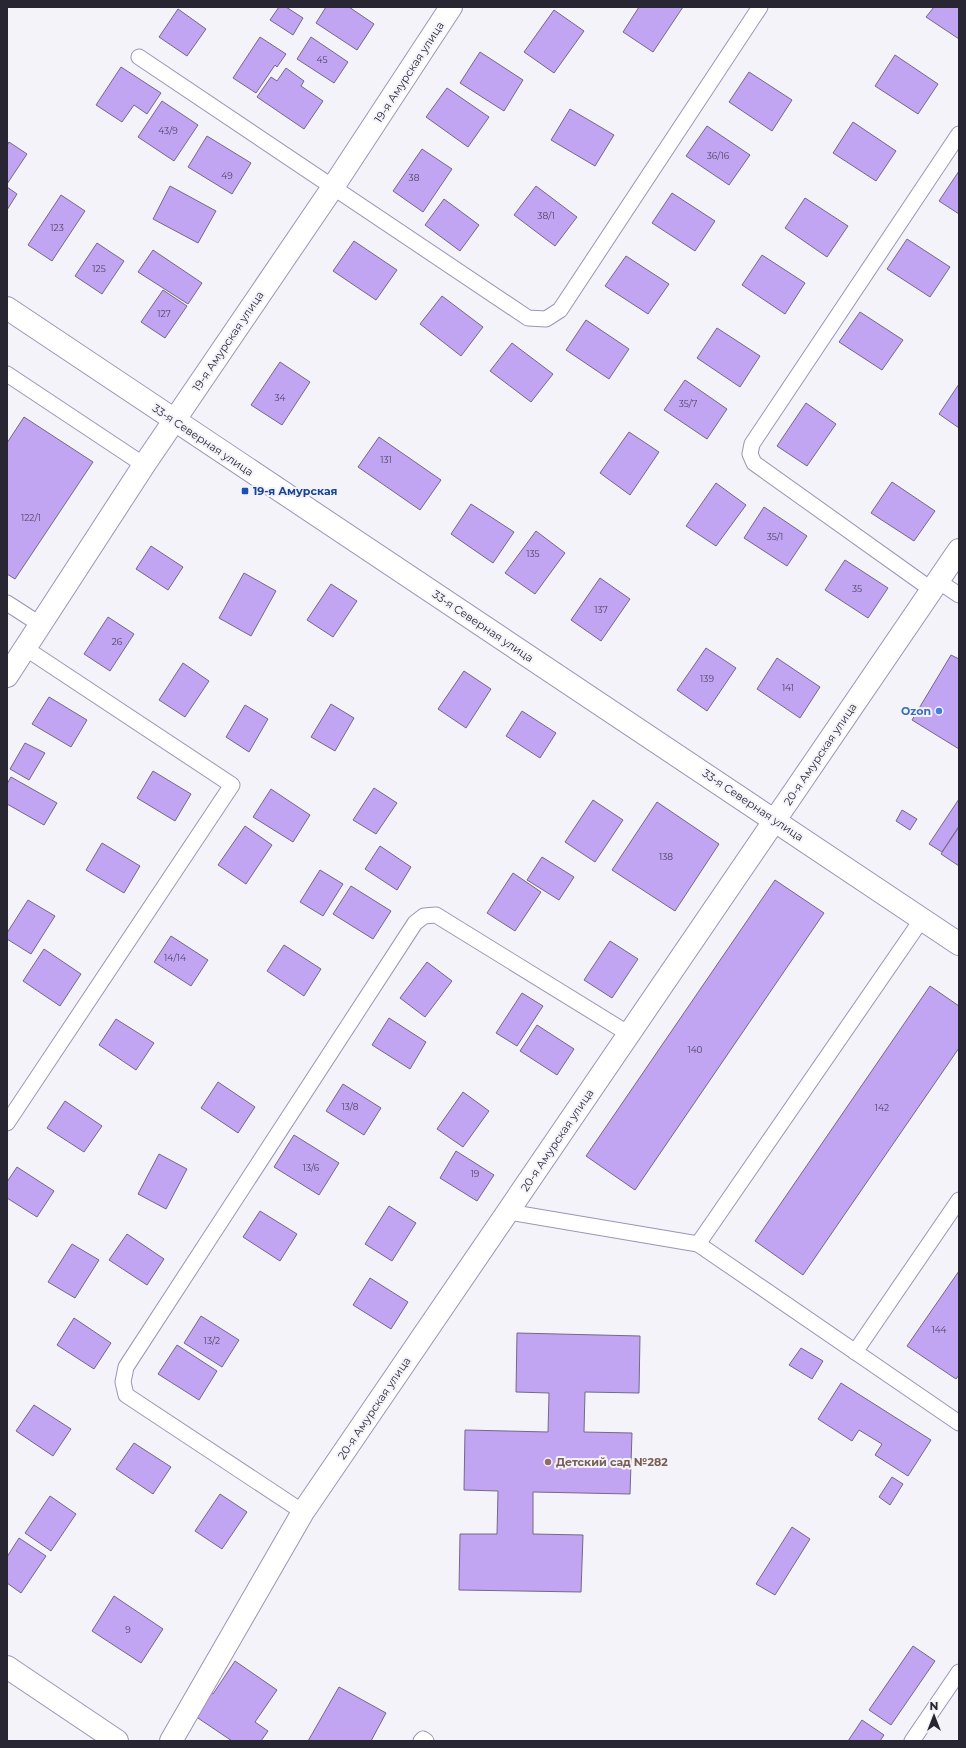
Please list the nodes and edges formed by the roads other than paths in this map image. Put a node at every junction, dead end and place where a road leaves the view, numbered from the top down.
1 (451, 7) edge
2 (760, 7) edge
3 (139, 56) dead end
4 (959, 134) edge
5 (333, 187) junction
6 (7, 308) edge
7 (7, 374) edge
8 (175, 421) junction
9 (144, 466) junction
10 (959, 550) edge
11 (935, 586) junction
12 (959, 595) edge
13 (7, 603) edge
14 (41, 625) junction
15 (26, 648) junction
16 (7, 676) edge
17 (775, 820) junction
18 (922, 919) junction
19 (959, 944) edge
20 (629, 1034) junction
21 (7, 1123) edge
22 (959, 1200) edge
23 (508, 1212) junction
24 (698, 1244) junction
25 (854, 1352) junction
26 (959, 1423) edge
27 (303, 1512) junction
28 (7, 1667) edge
29 (959, 1672) edge
30 (118, 1741) edge
31 (171, 1741) edge
32 (421, 1741) edge
33 (426, 1741) edge
34 (912, 1741) edge

1 - 5 street, 19-я Амурская улица
2 - 5 lane
3 - 5 lane
4 - 11 lane
5 - 8 street, 19-я Амурская улица
6 - 8 street, 33-я Северная улица
7 - 9 lane
8 - 9 street, 19-я Амурская улица
8 - 17 street, 33-я Северная улица
9 - 14 street, 19-я Амурская улица
10 - 11 street, 20-я Амурская улица
11 - 12 lane
11 - 17 street, 20-я Амурская улица
13 - 14 lane
14 - 15 street, 19-я Амурская улица
15 - 16 street, 19-я Амурская улица
15 - 21 lane
17 - 18 street, 33-я Северная улица
17 - 20 street, 20-я Амурская улица
18 - 19 street, 33-я Северная улица
18 - 24 lane
20 - 23 street, 20-я Амурская улица
20 - 27 lane
22 - 25 lane
23 - 24 lane
23 - 27 street, 20-я Амурская улица
24 - 25 lane
25 - 26 lane
27 - 31 street, 20-я Амурская улица
28 - 30 street
29 - 34 lane
32 - 33 lane

